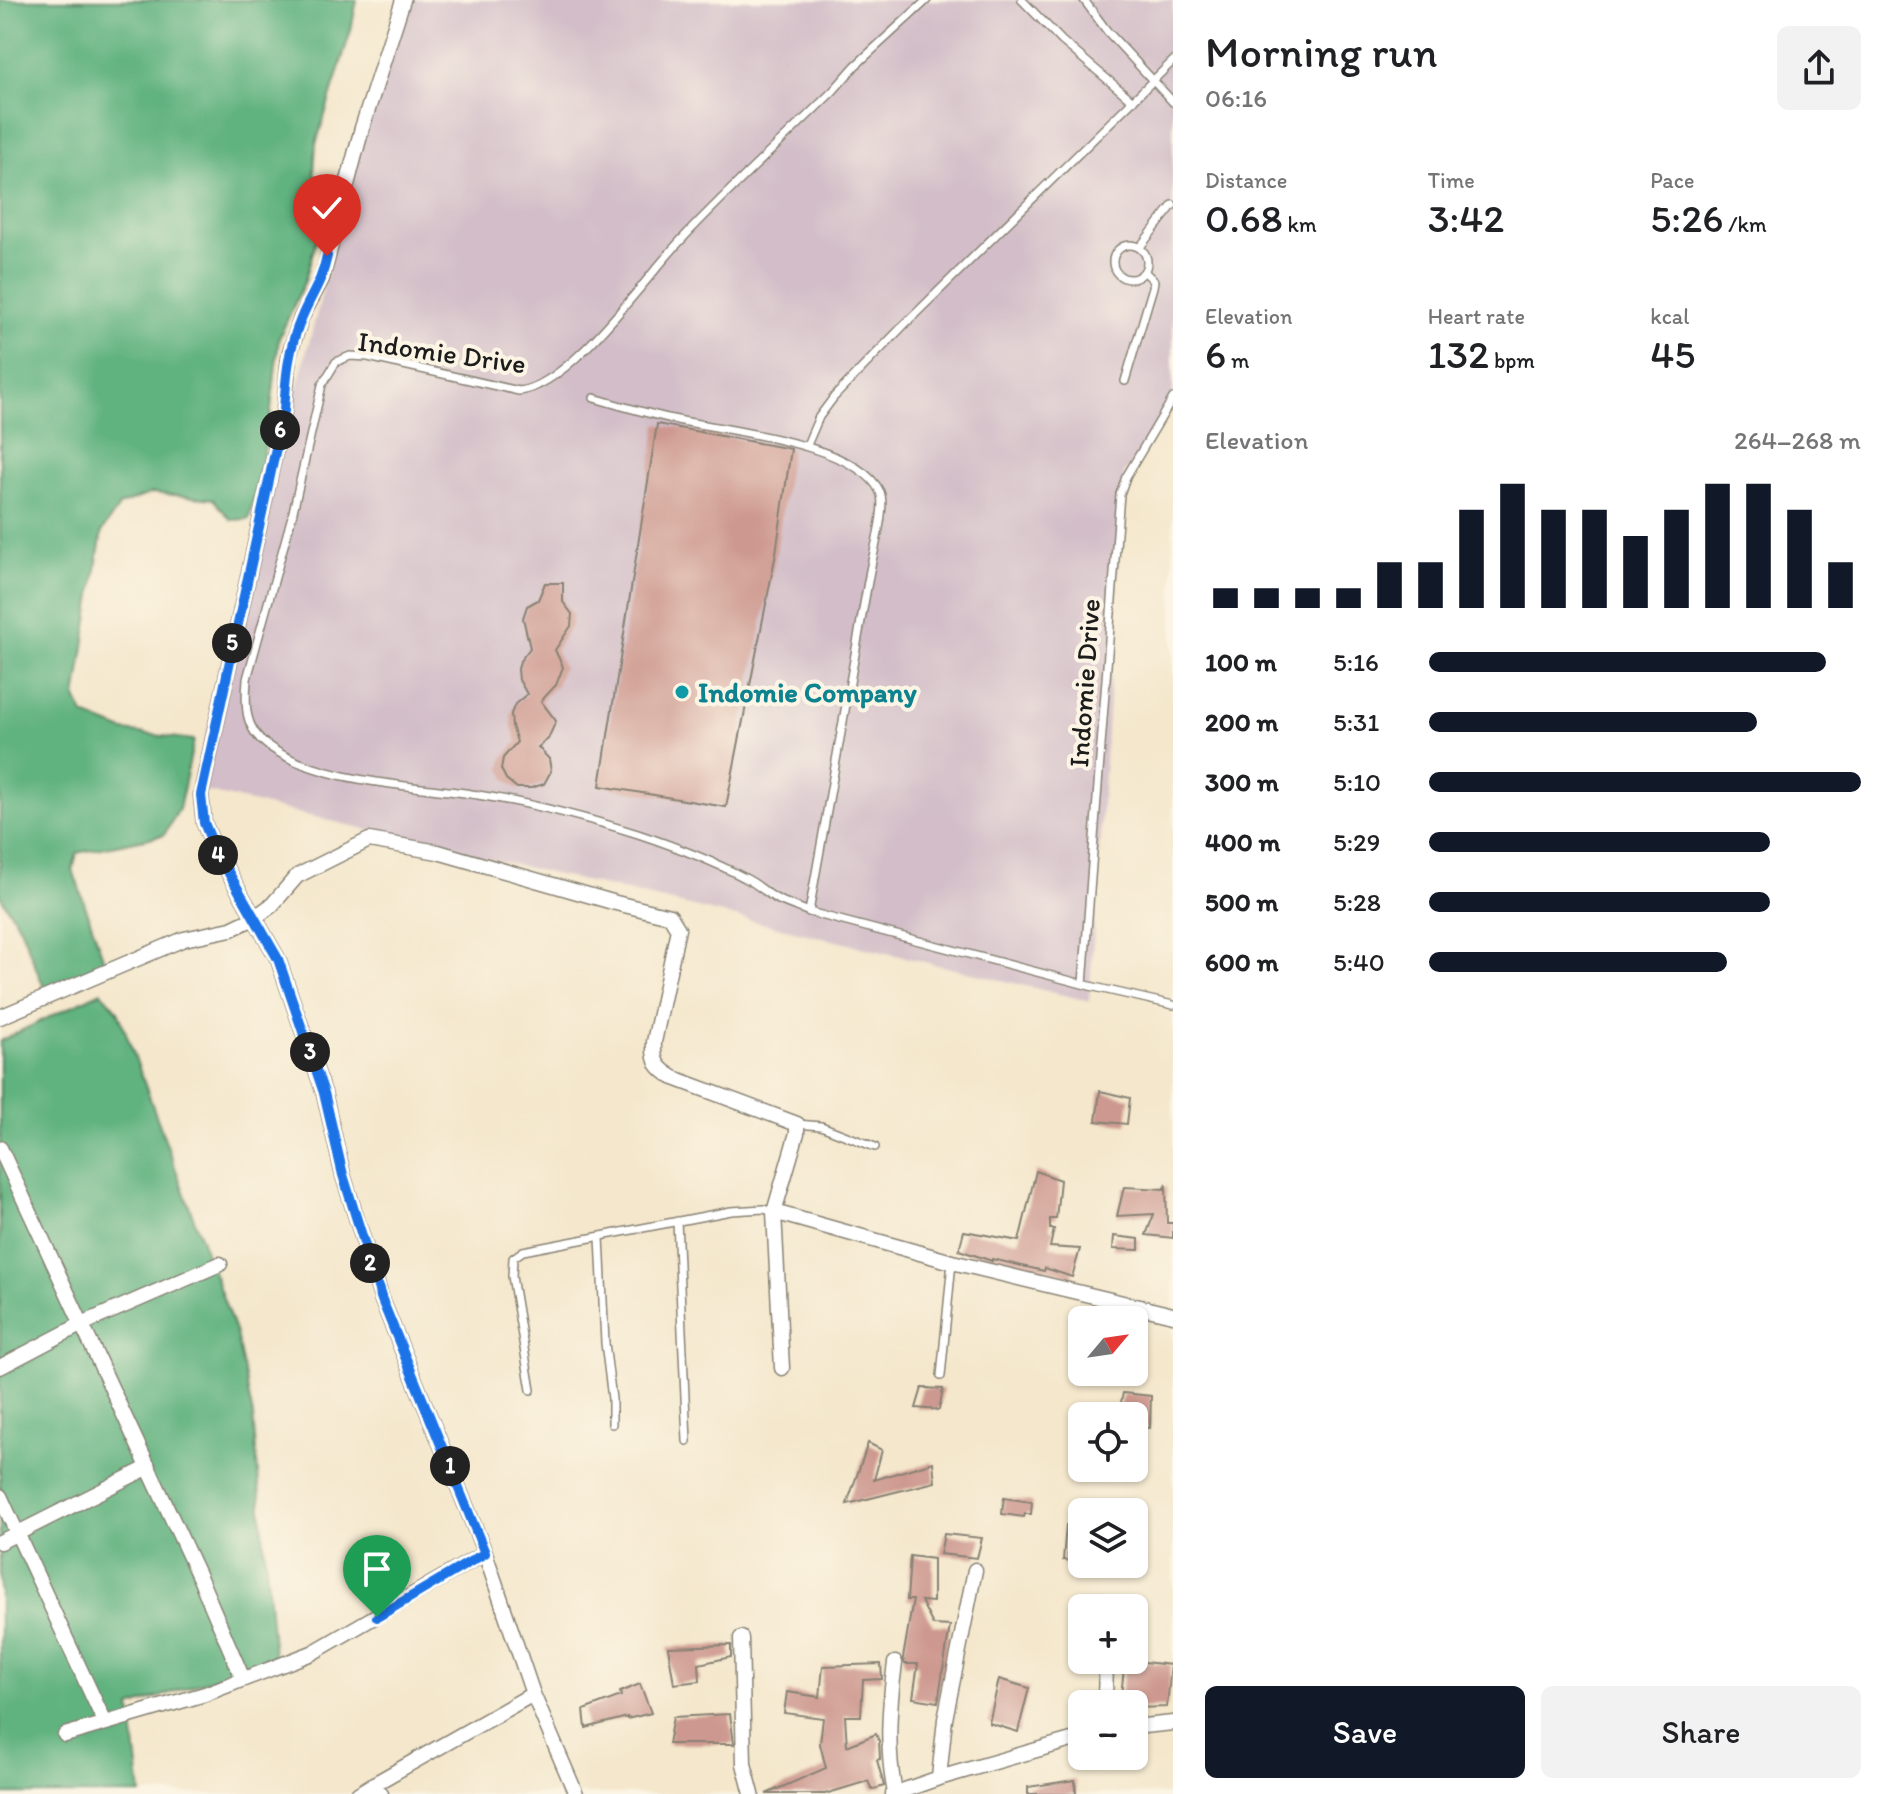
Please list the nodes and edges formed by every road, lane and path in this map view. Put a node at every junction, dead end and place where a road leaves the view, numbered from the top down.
1 (403, 0) edge
2 (927, 0) edge
3 (1022, 0) edge
4 (1084, 0) edge
5 (1173, 61) edge
6 (1153, 81) junction
7 (1133, 101) junction
8 (1173, 102) edge
9 (1173, 205) edge
10 (1140, 247) junction
11 (1145, 272) junction
12 (1125, 381) dead end
13 (594, 398) dead end
14 (1173, 398) edge
15 (807, 445) junction
16 (809, 912) junction
17 (254, 918) junction
18 (1083, 984) junction
19 (1173, 1005) edge
20 (0, 1017) edge
21 (797, 1124) junction
22 (875, 1147) dead end
23 (0, 1148) edge
24 (774, 1212) junction
25 (677, 1221) junction
26 (600, 1237) junction
27 (952, 1262) junction
28 (220, 1264) dead end
29 (1173, 1315) edge
30 (82, 1324) junction
31 (0, 1367) edge
32 (782, 1368) dead end
33 (941, 1376) dead end
34 (531, 1390) dead end
35 (612, 1424) dead end
36 (687, 1441) dead end
37 (149, 1467) junction
38 (0, 1496) edge
39 (17, 1533) junction
40 (0, 1542) edge
41 (485, 1553) junction
42 (975, 1570) dead end
43 (741, 1638) dead end
44 (895, 1663) dead end
45 (243, 1679) junction
46 (533, 1694) junction
47 (105, 1723) junction
48 (1173, 1723) edge
49 (1148, 1726) edge
50 (65, 1735) dead end
51 (1068, 1741) edge
52 (939, 1778) junction
53 (378, 1789) edge
54 (894, 1793) edge
55 (358, 1794) edge
56 (576, 1794) edge
57 (752, 1794) edge

1 - 17 street
2 - 16 lane, Indomie Drive
3 - 7 lane
4 - 6 lane
5 - 6 lane
6 - 7 lane
6 - 8 lane
7 - 15 lane
9 - 10 lane
10 - 11 lane
10 - 11 lane
11 - 12 lane
13 - 15 lane
14 - 18 lane, Indomie Drive
15 - 16 lane
16 - 18 lane, Indomie Drive
17 - 20 street
17 - 21 street
17 - 41 street
18 - 19 lane, Indomie Drive
21 - 22 lane
21 - 24 street
23 - 30 street
24 - 25 lane
24 - 27 street
24 - 32 street
25 - 26 lane
25 - 36 lane
26 - 34 lane
26 - 35 lane
27 - 29 street
27 - 33 lane
28 - 30 street
30 - 31 street
30 - 37 street
37 - 39 street
37 - 45 street
38 - 39 street
39 - 40 street
39 - 47 street
41 - 45 street
41 - 46 street
42 - 52 street
43 - 57 street
44 - 54 street
45 - 47 street
46 - 53 street
46 - 56 street
47 - 50 street
48 - 49 street
51 - 52 street
52 - 54 street
53 - 55 street

